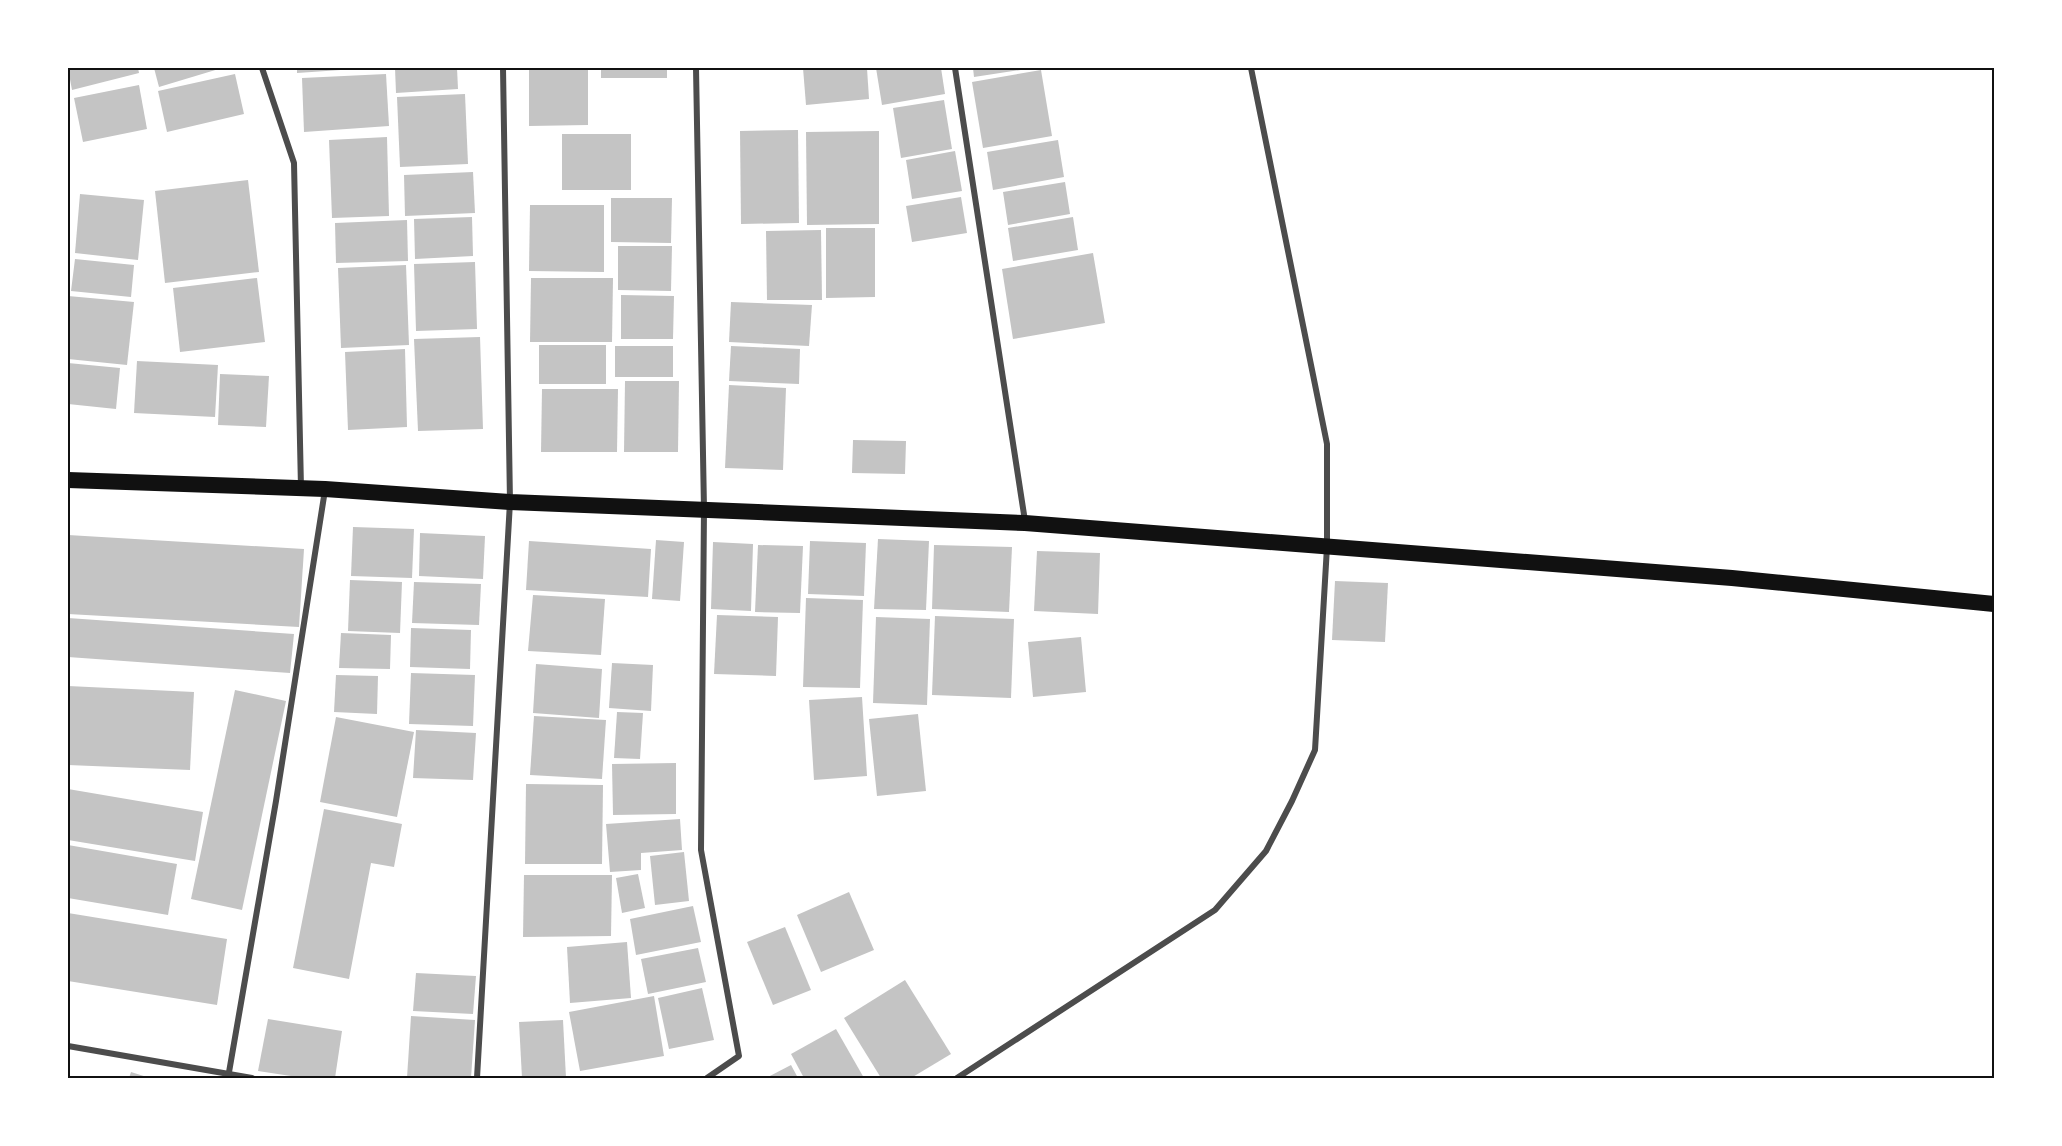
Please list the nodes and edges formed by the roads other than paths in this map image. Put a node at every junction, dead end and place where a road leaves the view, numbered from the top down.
1 (262, 68) edge
2 (503, 68) edge
3 (696, 68) edge
4 (956, 68) edge
5 (1251, 68) edge
6 (68, 480) edge
7 (302, 489) junction
8 (325, 489) junction
9 (510, 502) junction
10 (704, 509) junction
11 (1025, 523) junction
12 (1327, 547) junction
13 (1995, 604) edge
14 (68, 1046) edge
15 (228, 1077) edge
16 (252, 1078) edge
17 (477, 1078) edge
18 (707, 1078) edge
19 (957, 1078) edge

1 - 7 street
2 - 9 street
3 - 10 street
4 - 11 street
5 - 12 street
6 - 7 highway
7 - 8 highway
8 - 9 highway
8 - 15 street
9 - 10 highway
9 - 17 street
10 - 11 highway
10 - 18 street
11 - 12 highway
12 - 13 highway
12 - 19 street
14 - 15 street
15 - 16 street

